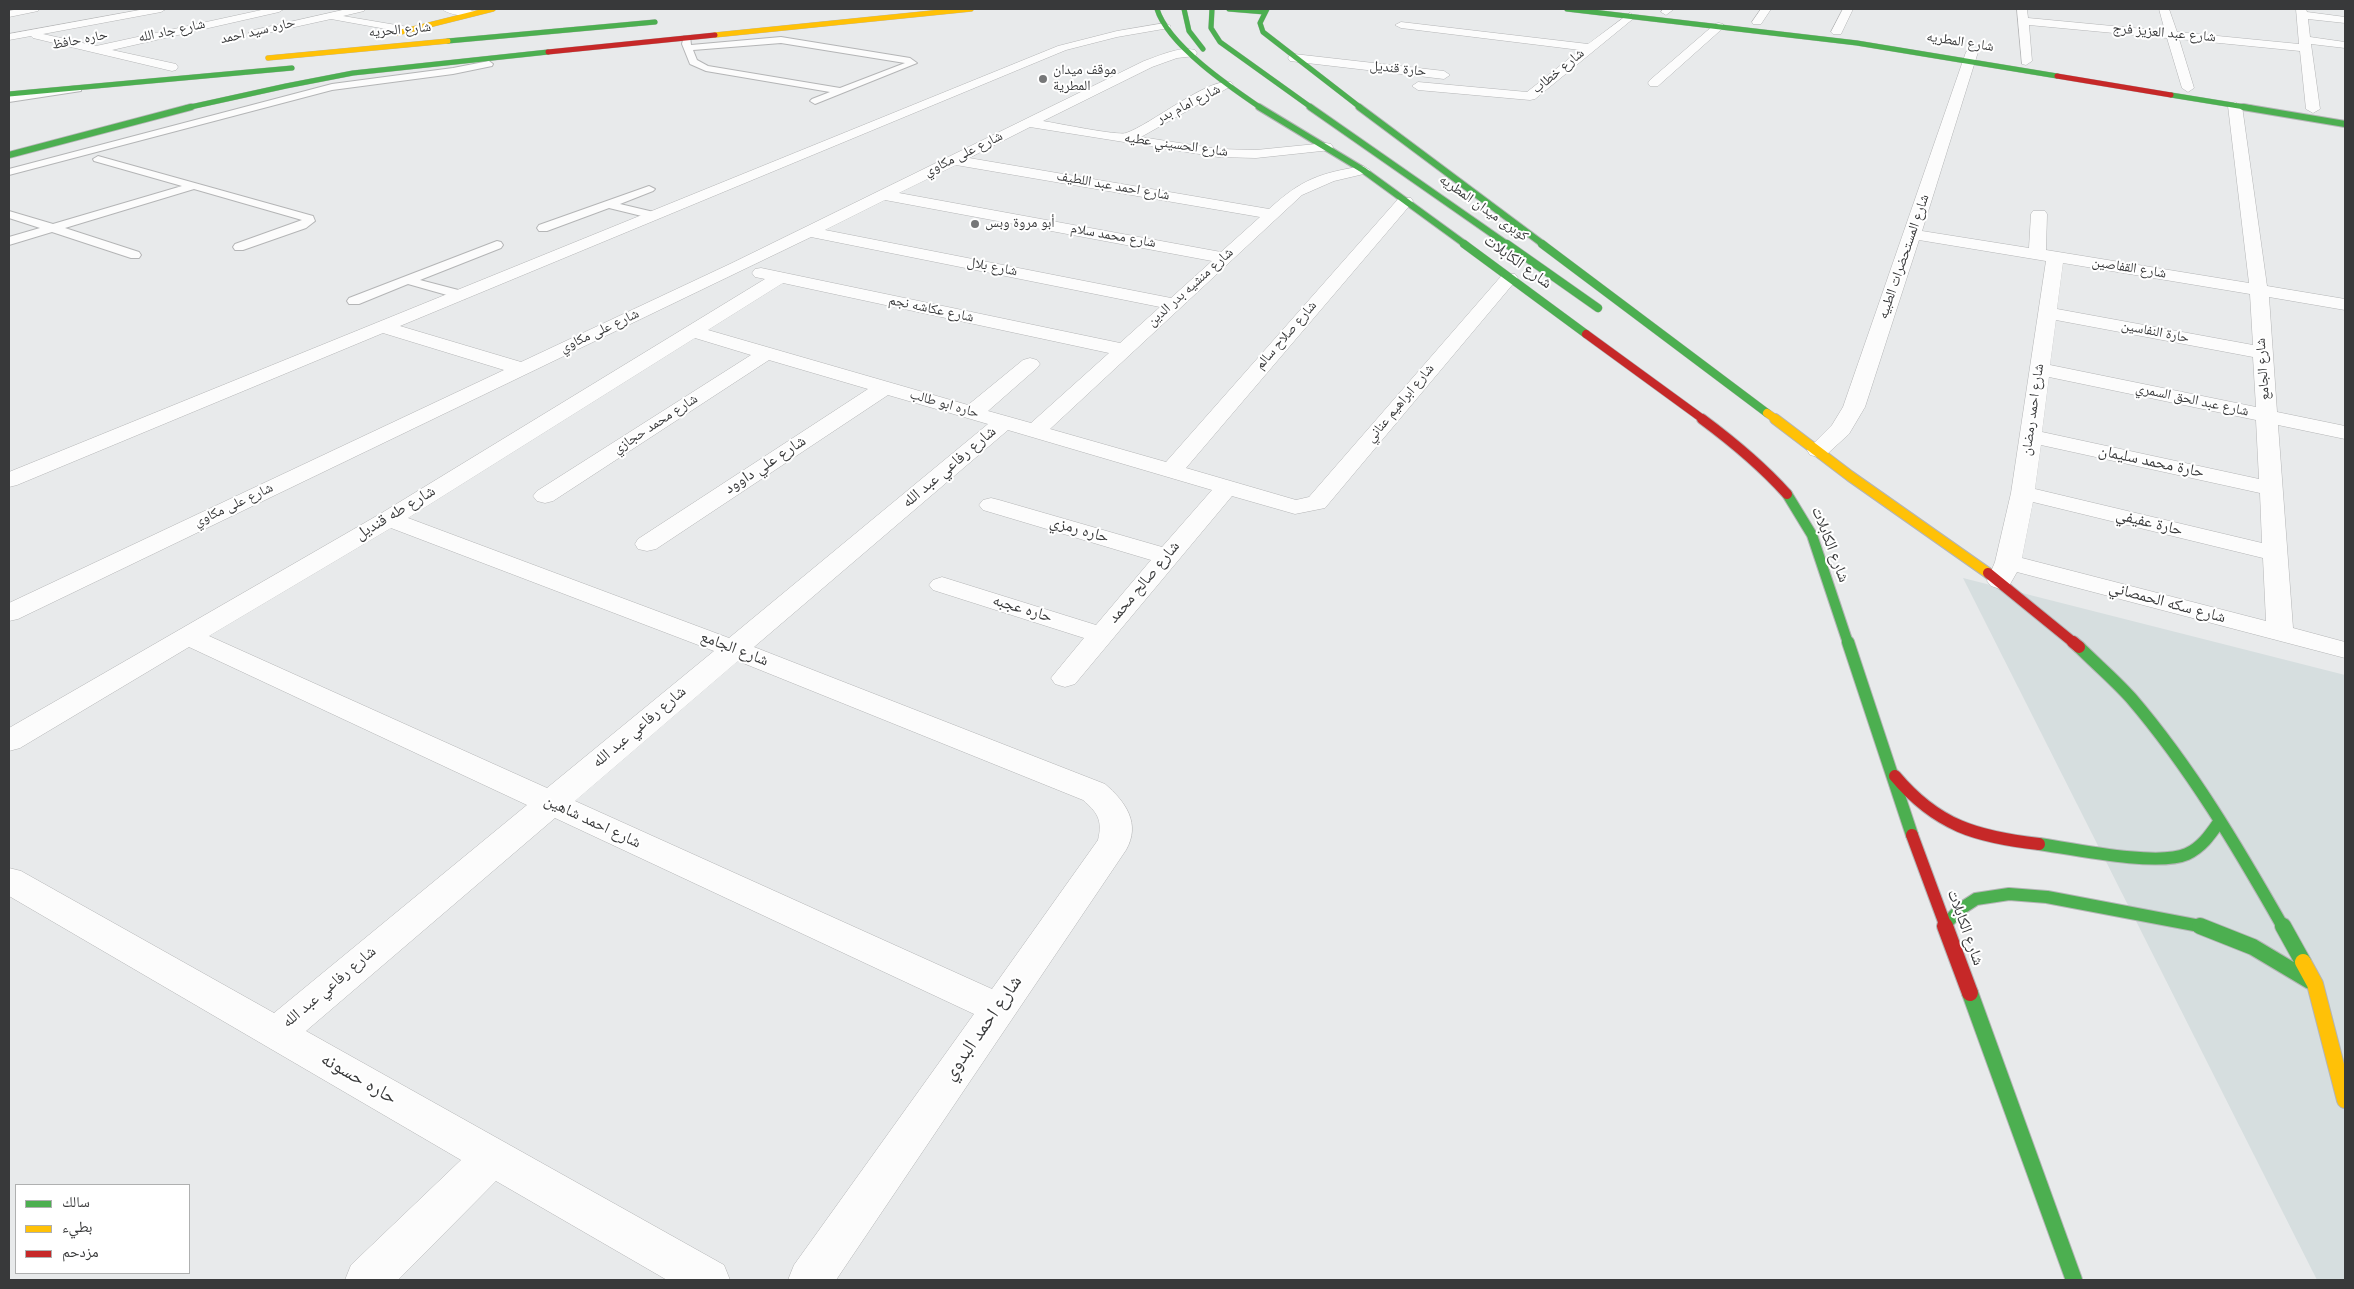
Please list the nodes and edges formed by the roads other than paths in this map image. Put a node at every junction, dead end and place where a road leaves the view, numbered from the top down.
1 (34, 9) edge
2 (161, 9) edge
3 (360, 9) edge
4 (446, 9) edge
5 (493, 9) edge
6 (920, 9) edge
7 (971, 9) edge
8 (1157, 9) edge
9 (1184, 9) edge
10 (1212, 9) edge
11 (1229, 9) edge
12 (1567, 9) edge
13 (1766, 9) edge
14 (1848, 9) edge
15 (2022, 9) edge
16 (2164, 9) edge
17 (287, 10) edge
18 (1266, 10) edge
19 (1668, 10) edge
20 (1635, 12) edge
21 (2301, 12) edge
22 (82, 13) dead end
23 (474, 13) junction
24 (9, 14) edge
25 (327, 16) junction
26 (112, 18) junction
27 (2345, 20) edge
28 (2022, 21) junction
29 (1757, 22) junction
30 (1401, 25) dead end
31 (1165, 26) junction
32 (1719, 26) junction
33 (9, 27) edge
34 (151, 27) dead end
35 (408, 30) junction
36 (42, 31) junction
37 (1837, 32) junction
38 (26, 34) junction
39 (2172, 35) junction
40 (242, 36) dead end
41 (9, 37) edge
42 (687, 43) junction
43 (67, 44) junction
44 (2306, 44) junction
45 (2345, 45) edge
46 (1590, 48) junction
47 (38, 49) dead end
48 (94, 50) junction
49 (320, 53) junction
50 (1205, 55) junction
51 (1971, 56) junction
52 (1294, 58) junction
53 (259, 59) dead end
54 (2026, 61) junction
55 (335, 64) dead end
56 (489, 64) dead end
57 (176, 67) joint
58 (306, 67) dead end
59 (373, 70) junction
60 (407, 72) junction
61 (1455, 76) dead end
62 (1474, 78) dead end
63 (1503, 81) dead end
64 (374, 82) junction
65 (9, 83) edge
66 (1654, 83) dead end
67 (1227, 85) junction
68 (1418, 86) dead end
69 (88, 87) junction
70 (2188, 88) junction
71 (841, 92) junction
72 (9, 94) edge
73 (9, 99) edge
74 (815, 101) dead end
75 (2235, 106) junction
76 (1283, 107) dead end
77 (2312, 109) junction
78 (2345, 114) edge
79 (1028, 123) junction
80 (2345, 124) edge
81 (1312, 138) junction
82 (1126, 139) junction
83 (1326, 147) junction
84 (9, 155) edge
85 (98, 159) junction
86 (953, 160) junction
87 (1363, 170) junction
88 (9, 172) edge
89 (9, 183) edge
90 (194, 186) junction
91 (649, 189) dead end
92 (882, 196) junction
93 (1405, 201) junction
94 (608, 204) junction
95 (9, 214) edge
96 (1273, 214) junction
97 (2039, 214) dead end
98 (654, 216) junction
99 (53, 228) junction
100 (543, 228) dead end
101 (809, 232) junction
102 (1914, 234) junction
103 (9, 241) edge
104 (497, 245) dead end
105 (239, 247) dead end
106 (135, 255) dead end
107 (2046, 256) junction
108 (1225, 258) junction
109 (738, 267) junction
110 (779, 278) junction
111 (1509, 278) junction
112 (407, 280) junction
113 (2259, 290) junction
114 (461, 294) junction
115 (354, 301) dead end
116 (1175, 304) junction
117 (2345, 304) edge
118 (2047, 313) junction
119 (1610, 316) dead end
120 (382, 327) junction
121 (694, 332) junction
122 (1124, 350) junction
123 (767, 353) junction
124 (2263, 353) junction
125 (1681, 363) dead end
126 (1030, 364) dead end
127 (522, 369) junction
128 (2040, 370) junction
129 (884, 388) junction
130 (1767, 412) junction
131 (972, 413) junction
132 (2268, 416) junction
133 (1003, 423) junction
134 (1034, 432) junction
135 (2345, 432) edge
136 (2031, 436) junction
137 (1818, 450) junction
138 (1170, 472) junction
139 (9, 480) edge
140 (1226, 488) junction
141 (2272, 489) junction
142 (2023, 493) junction
143 (544, 496) dead end
144 (1280, 504) joint
145 (991, 505) dead end
146 (389, 519) junction
147 (647, 544) dead end
148 (2276, 554) junction
149 (1168, 557) junction
150 (2004, 572) junction
151 (942, 585) dead end
152 (9, 613) edge
153 (2280, 634) junction
154 (1101, 635) junction
155 (187, 636) junction
156 (734, 649) junction
157 (2345, 650) edge
158 (1065, 678) dead end
159 (9, 741) edge
160 (1889, 766) junction
161 (1076, 786) joint
162 (551, 804) junction
163 (2219, 822) junction
164 (9, 880) edge
165 (1946, 925) junction
166 (2316, 984) junction
167 (998, 1008) junction
168 (276, 1033) junction
169 (2345, 1100) edge
170 (492, 1156) junction
171 (367, 1280) edge
172 (708, 1280) edge
173 (810, 1280) edge
174 (2074, 1280) edge

1 - 24 street
2 - 26 street
3 - 25 street, حاره سيد احمد
4 - 23 street
5 - 23 main road
6 - 55 main road
7 - 42 main road
8 - 31 main road, شارع الكابلات
9 - 50 main road
10 - 119 main road, كوبرى ميدان المطريه
11 - 18 main road
12 - 20 main road, شارع المطريه
13 - 29 street
14 - 37 street
15 - 28 street
16 - 39 street
17 - 25 street
17 - 48 street, شارع جاد الله
18 - 52 main road, شارع الكابلات
19 - 20 main road, شارع المطريه
19 - 29 main road, شارع المطريه
20 - 32 main road, شارع المطريه
20 - 46 street, شارع خطاب
21 - 27 street
21 - 44 street
22 - 26 street
23 - 35 main road
25 - 35 street
25 - 40 street, حاره سيد احمد
26 - 36 street
28 - 39 street, شارع عبد العزيز فرج
28 - 54 street
29 - 37 main road, شارع المطريه
30 - 46 street
31 - 50 main road, شارع الكابلات
31 - 98 street
32 - 51 main road, شارع المطريه
32 - 66 street
33 - 36 street
34 - 43 street, حاره حافظ
35 - 49 main road
36 - 38 street
37 - 51 main road, شارع المطريه
38 - 41 street
38 - 43 street
39 - 44 street, شارع عبد العزيز فرج
39 - 70 street
42 - 60 main road
42 - 71 lane
42 - 71 lane
43 - 47 street, حاره حافظ
43 - 48 street
44 - 45 street, شارع عبد العزيز فرج
44 - 77 street
46 - 68 street, شارع خطاب
48 - 57 street
49 - 53 main road, شارع الحريه
49 - 65 main road, شارع الحريه
50 - 67 main road, شارع الكابلات
50 - 79 street, شارع على مكاوي
51 - 54 main road, شارع المطريه
51 - 75 main road, شارع المطريه
51 - 102 street, شارع المستحضرات الطبيه
52 - 61 street, حارة قنديل
52 - 130 main road, شارع الكابلات
54 - 70 main road, شارع المطريه
56 - 60 lane
57 - 65 main road
58 - 69 main road
59 - 60 main road
59 - 64 lane
59 - 84 main road
60 - 64 lane
62 - 63 street
64 - 85 lane
64 - 88 lane
67 - 81 main road, شارع الكابلات
67 - 82 street, شارع امام بدر
69 - 72 main road
69 - 73 lane
70 - 77 main road, شارع المطريه
71 - 74 lane
75 - 80 main road, شارع المطريه
75 - 113 street, شارع الجامع
76 - 81 main road
77 - 78 main road, شارع المطريه
79 - 82 street, شارع الحسيني عطيه
79 - 86 street, شارع على مكاوي
81 - 83 main road, شارع الكابلات
82 - 83 street, شارع الحسيني عطيه
83 - 87 main road, شارع الكابلات
85 - 89 lane
85 - 90 lane
86 - 92 street, شارع على مكاوي
86 - 96 street, شارع احمد عبد اللطيف
87 - 93 main road, شارع الكابلات
87 - 96 street, شارع منشيه بدر الدين
90 - 99 lane
90 - 105 lane
91 - 94 lane
92 - 101 street, شارع على مكاوي
92 - 108 street, شارع محمد سلام
93 - 111 main road, شارع الكابلات
93 - 138 street, شارع صلاح سالم
94 - 98 lane
94 - 100 lane
95 - 99 lane
96 - 108 street, شارع منشيه بدر الدين
97 - 107 street, شارع احمد رمضان
98 - 114 street
99 - 103 lane
99 - 106 lane
101 - 109 street, شارع على مكاوي
101 - 116 street, شارع بلال
102 - 107 street, شارع القفاصين
102 - 137 street, شارع المستحضرات الطبيه
104 - 112 lane
107 - 113 street, شارع القفاصين
107 - 118 street, شارع احمد رمضان
108 - 116 street, شارع منشيه بدر الدين
109 - 110 street, شارع عكاشه نجم
109 - 127 street, شارع على مكاوي
110 - 121 street, شارع طه قنديل
110 - 122 street, شارع عكاشه نجم
111 - 144 street, شارع ابراهيم عناني
111 - 160 main road, شارع الكابلات
112 - 114 lane
112 - 115 lane
113 - 117 street, شارع القفاصين
113 - 124 street, شارع الجامع
114 - 120 street
116 - 122 street, شارع منشيه بدر الدين
118 - 124 street, حارة النفاسين
118 - 128 street, شارع احمد رمضان
120 - 127 street
120 - 139 street
121 - 123 street, حاره ابو طالب
121 - 146 street, شارع طه قنديل
122 - 134 street, شارع منشيه بدر الدين
123 - 129 street, حاره ابو طالب
123 - 143 street, شارع محمد حجازي
124 - 132 street, شارع الجامع
125 - 130 main road
126 - 131 street
127 - 152 street, شارع على مكاوي
128 - 132 street, شارع عبد الحق السمري
128 - 136 street, شارع احمد رمضان
129 - 131 street, حاره ابو طالب
129 - 147 street, شارع علي داوود
130 - 137 main road, شارع الكابلات
131 - 133 street, حاره ابو طالب
132 - 135 street, شارع عبد الحق السمري
132 - 141 street, شارع الجامع
133 - 134 street, حاره ابو طالب
133 - 156 street, شارع رفاعي عبد الله
134 - 138 street, حاره ابو طالب
136 - 141 street, حارة محمد سليمان
136 - 142 street, شارع احمد رمضان
137 - 150 main road, شارع الكابلات
138 - 140 street, حاره ابو طالب
140 - 144 street, حاره ابو طالب
140 - 149 street, شارع صالح محمد
141 - 148 street, شارع الجامع
142 - 148 street, حارة عفيفي
142 - 150 street, شارع احمد رمضان
145 - 149 street, حاره رمزي
146 - 155 street, شارع طه قنديل
146 - 156 street, شارع الجامع
148 - 153 street, شارع الجامع
149 - 154 street, شارع صالح محمد
150 - 153 street, شارع سكه الحمصاني
150 - 163 main road, شارع الكابلات
151 - 154 street, حاره عجبه
153 - 157 street, شارع سكه الحمصاني
154 - 158 street, شارع صالح محمد
155 - 159 street, شارع طه قنديل
155 - 162 street, شارع احمد شاهين
156 - 161 street, شارع الجامع
156 - 162 street, شارع رفاعي عبد الله
160 - 163 main road
160 - 165 main road, شارع الكابلات
161 - 167 street, شارع احمد البدوي
162 - 167 street, شارع احمد شاهين
162 - 168 street, شارع رفاعي عبد الله
163 - 166 main road, شارع الكابلات
164 - 168 street, حاره حسونه
165 - 166 main road
165 - 174 main road, شارع الكابلات
166 - 169 main road, شارع الكابلات
167 - 173 street, شارع احمد البدوي
168 - 170 street, حاره حسونه
170 - 171 street
170 - 172 street, حاره حسونه

